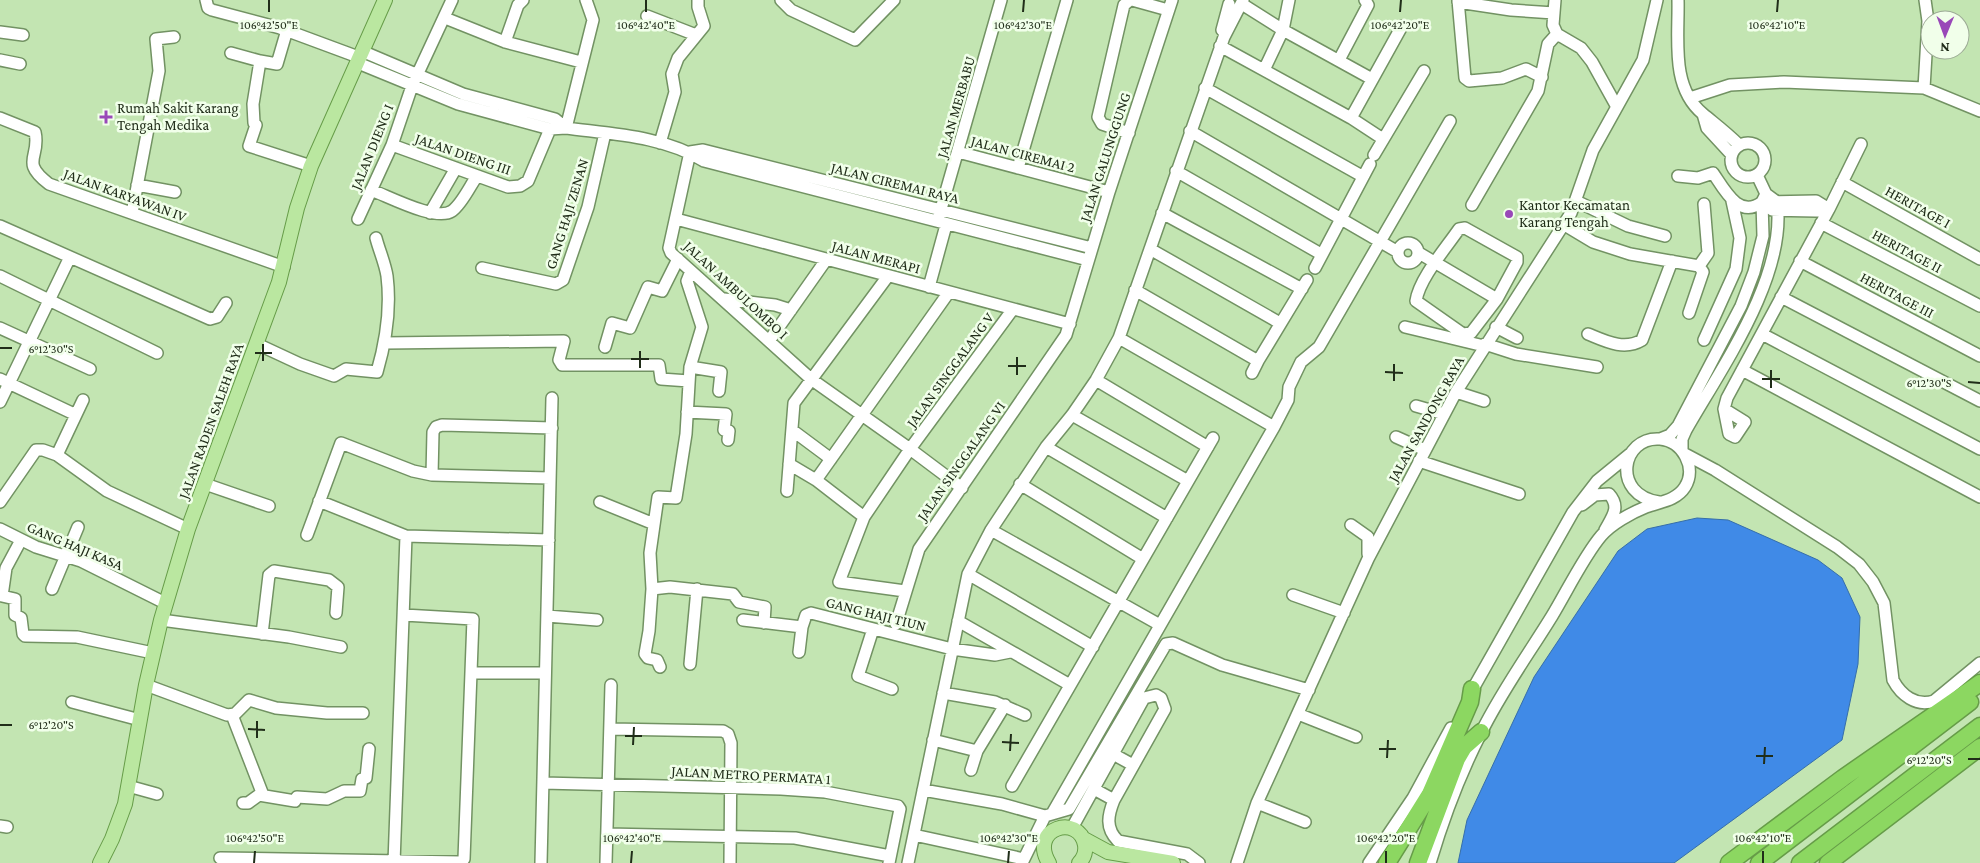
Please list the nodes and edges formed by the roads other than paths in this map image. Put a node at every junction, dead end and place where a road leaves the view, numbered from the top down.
1 (385, 0) edge
2 (452, 0) edge
3 (523, 0) edge
4 (586, 0) edge
5 (698, 0) edge
6 (781, 0) edge
7 (894, 0) edge
8 (1001, 0) edge
9 (1066, 0) edge
10 (1131, 0) edge
11 (1289, 0) edge
12 (1365, 0) edge
13 (1555, 0) edge
14 (1657, 0) edge
15 (1678, 0) edge
16 (1926, 0) edge
17 (1458, 1) edge
18 (1236, 3) edge
19 (207, 4) edge
20 (1170, 5) edge
21 (1554, 13) junction
22 (647, 16) dead end
23 (445, 18) junction
24 (1402, 26) dead end
25 (287, 30) junction
26 (1283, 30) junction
27 (0, 32) edge
28 (1557, 34) junction
29 (23, 35) dead end
30 (696, 35) junction
31 (174, 37) dead end
32 (1222, 41) junction
33 (505, 42) junction
34 (231, 53) dead end
35 (361, 58) junction
36 (0, 60) edge
37 (1339, 60) junction
38 (260, 61) junction
39 (582, 62) junction
40 (20, 64) dead end
41 (1264, 70) junction
42 (1424, 71) dead end
43 (418, 75) junction
44 (1542, 77) junction
45 (1372, 79) junction
46 (412, 86) junction
47 (1205, 88) junction
48 (1924, 88) junction
49 (1690, 98) junction
50 (477, 104) junction
51 (1617, 107) junction
52 (1980, 111) edge
53 (0, 118) edge
54 (1351, 118) junction
55 (1450, 122) dead end
56 (566, 128) junction
57 (550, 129) junction
58 (1190, 131) junction
59 (605, 133) junction
60 (1129, 133) junction
61 (1383, 139) junction
62 (660, 142) junction
63 (1861, 144) dead end
64 (392, 145) junction
65 (1735, 149) junction
66 (690, 152) junction
67 (958, 152) junction
68 (311, 166) junction
69 (456, 168) junction
70 (1018, 168) junction
71 (1176, 171) junction
72 (1757, 175) junction
73 (477, 176) junction
74 (1362, 176) junction
75 (1678, 176) dead end
76 (1842, 182) junction
77 (137, 185) junction
78 (371, 190) junction
79 (175, 192) dead end
80 (1109, 192) junction
81 (852, 194) junction
82 (1576, 201) junction
83 (1732, 201) junction
84 (1762, 203) junction
85 (1704, 204) dead end
86 (1472, 205) dead end
87 (1777, 206) junction
88 (1828, 209) junction
89 (941, 210) junction
90 (430, 213) junction
91 (1162, 213) junction
92 (132, 214) junction
93 (1340, 218) junction
94 (358, 219) dead end
95 (676, 219) junction
96 (1821, 223) junction
97 (942, 224) junction
98 (1564, 224) junction
99 (0, 226) edge
100 (1017, 230) junction
101 (1665, 236) dead end
102 (376, 238) dead end
103 (1014, 242) junction
104 (1380, 242) junction
105 (1092, 248) junction
106 (1150, 249) junction
107 (1321, 254) junction
108 (70, 257) junction
109 (678, 258) junction
110 (1980, 259) edge
111 (826, 260) junction
112 (1088, 260) junction
113 (1672, 261) junction
114 (1800, 261) junction
115 (1436, 263) junction
116 (1699, 266) junction
117 (284, 267) junction
118 (482, 268) dead end
119 (1314, 268) dead end
120 (691, 271) junction
121 (0, 276) edge
122 (888, 276) junction
123 (929, 287) junction
124 (1135, 290) junction
125 (949, 292) junction
126 (1781, 297) junction
127 (724, 299) junction
128 (1497, 299) junction
129 (50, 300) junction
130 (226, 303) dead end
131 (1980, 306) edge
132 (1013, 309) junction
133 (791, 310) junction
134 (1689, 313) dead end
135 (1280, 323) junction
136 (1070, 324) junction
137 (1405, 327) dead end
138 (1496, 327) junction
139 (0, 328) edge
140 (1588, 334) dead end
141 (1762, 334) junction
142 (1119, 338) junction
143 (1517, 338) dead end
144 (1704, 340) dead end
145 (769, 341) junction
146 (29, 342) junction
147 (385, 343) junction
148 (257, 344) junction
149 (1484, 345) junction
150 (605, 347) dead end
151 (157, 354) dead end
152 (1980, 356) edge
153 (1258, 361) junction
154 (690, 367) junction
155 (1598, 367) dead end
156 (90, 369) dead end
157 (1742, 370) junction
158 (1252, 373) dead end
159 (811, 379) junction
160 (689, 380) junction
161 (1096, 380) junction
162 (4, 381) edge
163 (720, 391) dead end
164 (1456, 392) junction
165 (1701, 392) junction
166 (552, 398) dead end
167 (83, 400) dead end
168 (1980, 401) edge
169 (0, 402) edge
170 (1484, 402) dead end
171 (1416, 406) dead end
172 (1724, 409) dead end
173 (687, 412) junction
174 (72, 413) dead end
175 (862, 414) junction
176 (1444, 414) junction
177 (1072, 415) junction
178 (1274, 427) junction
179 (552, 428) junction
180 (792, 430) junction
181 (1396, 437) dead end
182 (1660, 439) junction
183 (728, 440) dead end
184 (1046, 447) junction
185 (910, 449) junction
186 (1980, 449) edge
187 (1425, 450) junction
188 (1632, 452) junction
189 (1683, 452) junction
190 (57, 455) junction
191 (831, 459) junction
192 (1419, 461) junction
193 (789, 464) junction
194 (1715, 470) junction
195 (432, 474) junction
196 (550, 478) junction
197 (1688, 479) junction
198 (816, 480) junction
199 (1188, 481) junction
200 (205, 484) junction
201 (1020, 484) junction
202 (962, 488) junction
203 (787, 491) dead end
204 (1519, 494) dead end
205 (1980, 497) edge
206 (1, 500) edge
207 (319, 501) junction
208 (600, 502) dead end
209 (1659, 502) junction
210 (269, 506) dead end
211 (1573, 512) junction
212 (864, 517) junction
213 (1167, 518) junction
214 (654, 524) junction
215 (1351, 525) dead end
216 (78, 527) dead end
217 (188, 529) junction
218 (0, 530) edge
219 (991, 530) junction
220 (307, 535) dead end
221 (1602, 535) junction
222 (406, 536) junction
223 (21, 540) junction
224 (549, 540) junction
225 (65, 556) junction
226 (1143, 559) junction
227 (1368, 559) junction
228 (968, 574) junction
229 (652, 589) junction
230 (697, 589) junction
231 (52, 590) dead end
232 (905, 591) junction
233 (1293, 596) dead end
234 (165, 603) junction
235 (1118, 603) junction
236 (336, 613) dead end
237 (1344, 613) junction
238 (404, 615) junction
239 (547, 616) junction
240 (161, 620) junction
241 (597, 620) dead end
242 (743, 620) dead end
243 (958, 621) junction
244 (764, 623) junction
245 (896, 624) dead end
246 (1160, 625) junction
247 (802, 627) junction
248 (873, 629) junction
249 (262, 634) junction
250 (341, 647) dead end
251 (1092, 647) junction
252 (952, 648) junction
253 (799, 652) dead end
254 (1010, 652) junction
255 (153, 654) junction
256 (1980, 663) edge
257 (690, 664) dead end
258 (660, 667) dead end
259 (472, 673) junction
260 (545, 673) junction
261 (1980, 683) edge
262 (146, 685) junction
263 (611, 685) dead end
264 (1070, 685) junction
265 (892, 689) dead end
266 (1472, 689) junction
267 (1309, 690) junction
268 (943, 693) junction
269 (1980, 695) edge
270 (72, 702) dead end
271 (1005, 705) junction
272 (363, 713) dead end
273 (1298, 714) junction
274 (1025, 715) dead end
275 (232, 716) junction
276 (140, 720) junction
277 (1980, 726) edge
278 (610, 729) junction
279 (1481, 732) junction
280 (1356, 737) dead end
281 (933, 740) junction
282 (1980, 746) edge
283 (369, 749) dead end
284 (977, 751) junction
285 (1113, 754) junction
286 (1134, 765) junction
287 (971, 770) dead end
288 (543, 783) junction
289 (608, 784) junction
290 (128, 786) junction
291 (1012, 786) dead end
292 (732, 787) junction
293 (1094, 789) junction
294 (924, 790) junction
295 (157, 794) dead end
296 (263, 795) junction
297 (1114, 800) junction
298 (243, 803) dead end
299 (1257, 803) junction
300 (1049, 814) junction
301 (1305, 822) dead end
302 (1072, 828) junction
303 (607, 834) junction
304 (914, 835) junction
305 (731, 836) junction
306 (1084, 839) junction
307 (220, 858) dead end
308 (890, 859) edge
309 (1045, 860) edge
310 (1023, 861) edge
311 (394, 862) edge
312 (100, 863) edge
313 (541, 863) edge
314 (606, 863) edge
315 (730, 863) edge
316 (908, 863) edge
317 (1079, 863) edge
318 (1173, 863) edge
319 (1199, 863) edge
320 (1237, 863) edge
321 (1369, 863) edge
322 (1387, 863) edge
323 (1418, 863) edge
324 (1430, 863) edge
325 (1729, 863) edge
326 (1759, 863) edge
327 (1800, 863) edge
328 (1828, 863) edge

1 - 35 main road, JALAN RADEN SALEH RAYA
2 - 23 street, JALAN DIENG I
3 - 33 street
4 - 39 street
5 - 30 street
6 - 7 street
8 - 67 street, JALAN MERBABU
9 - 70 street
10 - 20 street
10 - 60 street
11 - 26 street
12 - 37 street
13 - 21 street
14 - 51 street, JALAN SANDONG RAYA
15 - 49 street
16 - 48 street
17 - 21 street
17 - 44 street
18 - 26 street
18 - 32 street
19 - 25 street
20 - 60 street, JALAN GALUNGGUNG
21 - 28 street
22 - 30 street
23 - 33 street
23 - 43 street, JALAN DIENG I
24 - 45 street
25 - 35 street
25 - 38 street
26 - 37 street
26 - 41 street
27 - 29 street
28 - 44 street
28 - 51 street
30 - 62 street
31 - 77 street
32 - 41 street
32 - 47 street
33 - 39 street
34 - 38 street
35 - 43 street, JALAN CIREMAI RAYA
35 - 46 street, JALAN CIREMAI RAYA
35 - 68 main road, JALAN RADEN SALEH RAYA
36 - 40 street
37 - 45 street
38 - 68 street
39 - 56 street
41 - 54 street
42 - 61 street
43 - 46 street, JALAN DIENG I
43 - 50 street, JALAN CIREMAI RAYA
44 - 86 street
45 - 54 street
46 - 50 street, JALAN CIREMAI RAYA
46 - 64 street, JALAN DIENG I
47 - 58 street
47 - 74 street
48 - 49 street
48 - 52 street
49 - 65 street
50 - 56 street, JALAN CIREMAI RAYA
50 - 57 street, JALAN CIREMAI RAYA
51 - 82 street, JALAN SANDONG RAYA
53 - 92 street, JALAN KARYAWAN IV
54 - 61 street
55 - 104 street
56 - 57 street, JALAN CIREMAI RAYA
56 - 59 street, JALAN CIREMAI RAYA
57 - 73 street, JALAN DIENG III
58 - 71 street
58 - 93 street
59 - 62 street, JALAN CIREMAI RAYA
59 - 118 street, GANG HAJI ZENAN
60 - 80 street, JALAN GALUNGGUNG
61 - 74 street
62 - 66 street, JALAN CIREMAI RAYA
63 - 76 street
64 - 69 street, JALAN DIENG III
64 - 78 street, JALAN DIENG I
65 - 72 street
65 - 72 street
66 - 81 street, JALAN CIREMAI RAYA
66 - 95 street, JALAN AMBULOMBO I
67 - 70 street, JALAN CIREMAI 2
67 - 89 street, JALAN MERBABU
68 - 117 main road, JALAN RADEN SALEH RAYA
69 - 73 street, JALAN DIENG III
69 - 90 street
70 - 80 street, JALAN CIREMAI 2
71 - 91 street
71 - 107 street
72 - 84 street
73 - 90 street
74 - 93 street
75 - 83 street
76 - 88 street
76 - 110 street, HERITAGE I
77 - 79 street
77 - 92 street
78 - 90 street
78 - 94 street, JALAN DIENG I
80 - 105 street, JALAN GALUNGGUNG
81 - 89 street, JALAN CIREMAI RAYA
81 - 97 street, JALAN CIREMAI RAYA
82 - 98 street, JALAN SANDONG RAYA
82 - 101 street
83 - 84 street
83 - 144 street
84 - 87 street
84 - 87 street
84 - 165 street
85 - 116 street
87 - 88 street
87 - 165 street
88 - 96 street
89 - 97 street, JALAN MERBABU
89 - 100 street, JALAN CIREMAI RAYA
91 - 106 street
91 - 135 street
92 - 117 street, JALAN KARYAWAN IV
93 - 104 street
93 - 107 street
95 - 109 street, JALAN AMBULOMBO I
95 - 111 street, JALAN MERAPI
96 - 114 street
96 - 131 street, HERITAGE II
97 - 103 street, JALAN CIREMAI RAYA
97 - 123 street, JALAN MERBABU
98 - 113 street
98 - 138 street, JALAN SANDONG RAYA
99 - 108 street
100 - 103 street
100 - 105 street, JALAN CIREMAI RAYA
102 - 147 street
103 - 112 street, JALAN CIREMAI RAYA
104 - 115 street
104 - 178 street
105 - 112 street, JALAN GALUNGGUNG
106 - 124 street
106 - 135 street
107 - 119 street
108 - 129 street
108 - 130 street
109 - 120 street, JALAN AMBULOMBO I
109 - 150 street
111 - 122 street, JALAN MERAPI
111 - 133 street
112 - 136 street, JALAN GALUNGGUNG
113 - 116 street
113 - 140 street
114 - 126 street
114 - 152 street, HERITAGE III
115 - 128 street
115 - 128 street
115 - 128 street
116 - 134 street
117 - 148 main road, JALAN RADEN SALEH RAYA
120 - 127 street, JALAN AMBULOMBO I
120 - 154 street
121 - 129 street
122 - 123 street, JALAN MERAPI
122 - 159 street
123 - 125 street, JALAN MERAPI
124 - 142 street
124 - 153 street
125 - 132 street, JALAN MERAPI
125 - 175 street
126 - 141 street
126 - 168 street
127 - 133 street
127 - 145 street, JALAN AMBULOMBO I
129 - 146 street
129 - 151 street
132 - 136 street, JALAN MERAPI
132 - 185 street, JALAN SINGGALANG V
133 - 145 street
135 - 153 street
136 - 202 street, JALAN SINGGALANG VI
137 - 149 street
138 - 143 street
138 - 149 street, JALAN SANDONG RAYA
139 - 146 street
141 - 157 street
141 - 186 street
142 - 161 street
142 - 178 street
145 - 159 street, JALAN AMBULOMBO I
146 - 156 street
146 - 162 street
147 - 148 street
147 - 160 street
148 - 200 main road, JALAN RADEN SALEH RAYA
149 - 155 street
149 - 164 street, JALAN SANDONG RAYA
153 - 158 street
154 - 160 street
154 - 163 street
157 - 172 street
157 - 205 street
159 - 175 street, JALAN AMBULOMBO I
159 - 180 street
160 - 173 street
161 - 177 street
161 - 199 street
162 - 169 street
162 - 174 street
164 - 170 street
164 - 176 street, JALAN SANDONG RAYA
165 - 182 street
165 - 189 street
166 - 179 street
167 - 190 street
171 - 176 street
173 - 183 street
173 - 214 street
175 - 185 street, JALAN AMBULOMBO I
175 - 191 street
176 - 187 street, JALAN SANDONG RAYA
177 - 184 street
177 - 199 street
178 - 246 street
179 - 195 street
179 - 196 street
180 - 191 street
180 - 193 street
181 - 187 street
182 - 188 street
182 - 189 street
184 - 201 street
184 - 213 street
185 - 202 street, JALAN AMBULOMBO I
185 - 212 street, JALAN SINGGALANG V
187 - 192 street, JALAN SANDONG RAYA
188 - 209 street
188 - 211 street
189 - 194 street
189 - 197 street
190 - 206 street
190 - 217 street
191 - 198 street
192 - 204 street
192 - 227 street, JALAN SANDONG RAYA
193 - 198 street
193 - 203 street
194 - 197 street
194 - 256 street
195 - 196 street
195 - 207 street
196 - 224 street
197 - 209 street
198 - 212 street
199 - 213 street
200 - 210 street
200 - 217 main road, JALAN RADEN SALEH RAYA
201 - 219 street
201 - 226 street
202 - 232 street, JALAN SINGGALANG VI
207 - 220 street
207 - 222 street
208 - 214 street
209 - 221 street
211 - 221 street
211 - 266 street
212 - 232 street, JALAN SINGGALANG V
213 - 226 street
214 - 229 street
215 - 227 street
216 - 225 street
217 - 234 main road, JALAN RADEN SALEH RAYA
218 - 223 street, GANG HAJI KASA
219 - 228 street
219 - 235 street
221 - 279 street
222 - 224 street
222 - 238 street
223 - 225 street, GANG HAJI KASA
223 - 255 street
224 - 239 street
225 - 231 street
225 - 234 street, GANG HAJI KASA
226 - 235 street
227 - 237 street, JALAN SANDONG RAYA
228 - 243 street
228 - 251 street
229 - 230 street
229 - 258 street
230 - 244 street
230 - 257 street
232 - 245 street, JALAN SINGGALANG VI
233 - 237 street
234 - 240 main road, JALAN RADEN SALEH RAYA
235 - 246 street
235 - 251 street
236 - 249 street
237 - 267 street, JALAN SANDONG RAYA
238 - 259 street
238 - 311 street
239 - 241 street
239 - 260 street
240 - 249 street
240 - 255 main road, JALAN RADEN SALEH RAYA
242 - 244 street
243 - 252 street
243 - 254 street
244 - 247 street
246 - 300 street
247 - 248 street, GANG HAJI TIUN
247 - 253 street
248 - 252 street, GANG HAJI TIUN
248 - 265 street
249 - 250 street
251 - 264 street
252 - 254 street, GANG HAJI TIUN
252 - 268 street
254 - 264 street
255 - 262 main road, JALAN RADEN SALEH RAYA
259 - 260 street
259 - 311 street
260 - 288 street
261 - 325 highway
262 - 275 street
262 - 276 main road, JALAN RADEN SALEH RAYA
263 - 278 street
264 - 291 street
266 - 321 street
266 - 322 highway
267 - 273 street, JALAN SANDONG RAYA
267 - 300 street
268 - 271 street
268 - 281 street
269 - 326 highway
270 - 276 street
271 - 274 street
271 - 284 street
272 - 275 street
273 - 280 street
273 - 299 street, JALAN SANDONG RAYA
275 - 296 street
276 - 290 main road, JALAN RADEN SALEH RAYA
277 - 327 highway
278 - 289 street
278 - 292 street
279 - 323 highway
279 - 324 street
281 - 284 street
281 - 294 street
282 - 328 highway
283 - 296 street
284 - 287 street
285 - 286 street
285 - 286 street
285 - 293 street
286 - 297 street
288 - 289 street, JALAN METRO PERMATA 1
288 - 313 street
289 - 292 street, JALAN METRO PERMATA 1
289 - 303 street
290 - 295 street
290 - 312 main road, JALAN RADEN SALEH RAYA
292 - 305 street
292 - 308 street, JALAN METRO PERMATA 1
293 - 297 street
293 - 302 street
294 - 300 street
294 - 304 street
296 - 298 street
297 - 319 street
299 - 301 street
299 - 320 street, JALAN SANDONG RAYA
300 - 310 street
302 - 306 main road
302 - 309 main road
303 - 305 street
303 - 314 street
304 - 310 street
304 - 316 street
305 - 308 street
305 - 315 street
306 - 317 main road
306 - 318 main road
307 - 311 street

